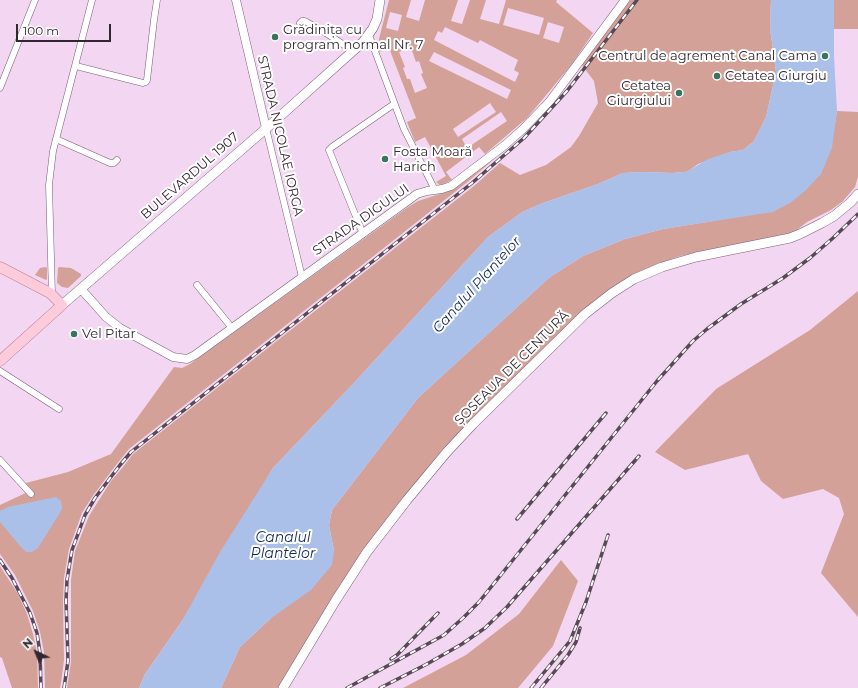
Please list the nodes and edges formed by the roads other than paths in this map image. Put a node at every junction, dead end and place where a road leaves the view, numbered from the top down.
1 (35, 0) edge
2 (92, 0) edge
3 (157, 0) edge
4 (236, 0) edge
5 (380, 0) edge
6 (625, 0) edge
7 (300, 23) dead end
8 (369, 35) junction
9 (352, 51) junction
10 (76, 66) junction
11 (0, 88) edge
12 (394, 104) junction
13 (266, 128) junction
14 (56, 139) junction
15 (117, 160) dead end
16 (435, 190) junction
17 (858, 194) edge
18 (363, 234) junction
19 (0, 267) edge
20 (302, 277) junction
21 (197, 285) dead end
22 (81, 289) junction
23 (52, 295) junction
24 (62, 305) junction
25 (232, 328) junction
26 (0, 361) edge
27 (0, 371) edge
28 (59, 410) dead end
29 (0, 460) edge
30 (31, 494) dead end
31 (283, 688) edge

1 - 11 street
2 - 10 street
3 - 10 street
4 - 13 street, STRADA NICOLAE IORGA
5 - 8 main road, BULEVARDUL 1907
6 - 16 street, STRADA DIGULUI
7 - 9 street
8 - 9 main road, BULEVARDUL 1907
8 - 12 street
9 - 13 main road, BULEVARDUL 1907
10 - 14 street
12 - 16 street
12 - 18 street
13 - 20 street, STRADA NICOLAE IORGA
13 - 22 main road, BULEVARDUL 1907
14 - 15 street
14 - 23 street
16 - 18 street, STRADA DIGULUI
17 - 31 main road, ȘOSEAUA DE CENTURĂ
18 - 20 street, STRADA DIGULUI
19 - 23 main road
20 - 25 street, STRADA DIGULUI
21 - 25 street
22 - 24 main road, BULEVARDUL 1907
22 - 25 street, STRADA DIGULUI
23 - 24 main road
24 - 26 main road, BULEVARDUL 1907
27 - 28 street
29 - 30 street

